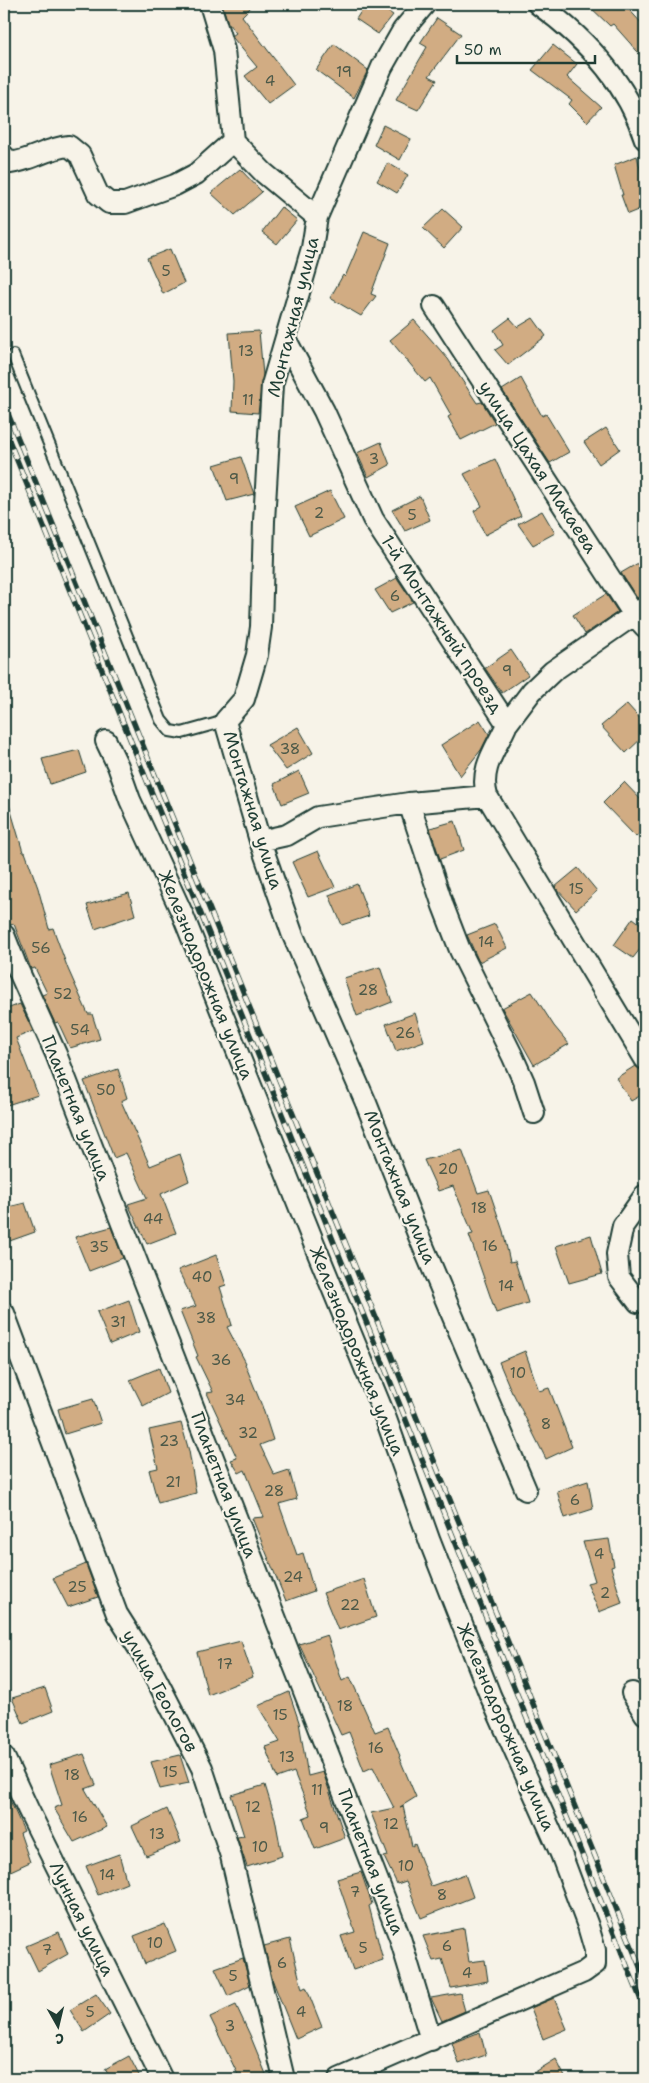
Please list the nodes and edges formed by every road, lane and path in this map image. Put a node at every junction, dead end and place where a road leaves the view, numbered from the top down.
1 (210, 4) edge
2 (425, 4) edge
3 (538, 4) edge
4 (645, 139) edge
5 (233, 141) junction
6 (4, 156) edge
7 (317, 217) junction
8 (434, 306) dead end
9 (286, 340) junction
10 (12, 355) dead end
11 (642, 616) edge
12 (225, 720) junction
13 (507, 724) junction
14 (106, 741) dead end
15 (487, 796) junction
16 (409, 803) junction
17 (260, 841) junction
18 (4, 935) edge
19 (9, 967) edge
20 (645, 1059) edge
21 (534, 1113) dead end
22 (645, 1195) edge
23 (638, 1302) dead end
24 (4, 1313) edge
25 (526, 1490) dead end
26 (632, 1693) dead end
27 (645, 1714) edge
28 (4, 1757) edge
29 (431, 2040) junction
30 (162, 2079) edge
31 (284, 2079) edge
32 (339, 2079) edge

1 - 5 street
2 - 7 street, Монтажная улица
3 - 4 street
5 - 6 street
5 - 7 street
7 - 9 street, Монтажная улица
8 - 11 street, улица Цахая Макаева
9 - 12 street, Монтажная улица
9 - 13 street, 1-й Монтажный проезд
10 - 12 lane
11 - 13 street
12 - 17 street, Монтажная улица
13 - 15 street, 1-й Монтажный проезд
14 - 29 street, Железнодорожная улица
15 - 16 street
15 - 20 street, 1-й Монтажный проезд
16 - 17 street
16 - 21 street
17 - 25 street, Монтажная улица
18 - 19 street, Планетная улица
19 - 29 street, Планетная улица
22 - 23 street
24 - 31 street, улица Геологов
26 - 27 street
28 - 30 street, Лунная улица
29 - 32 street

